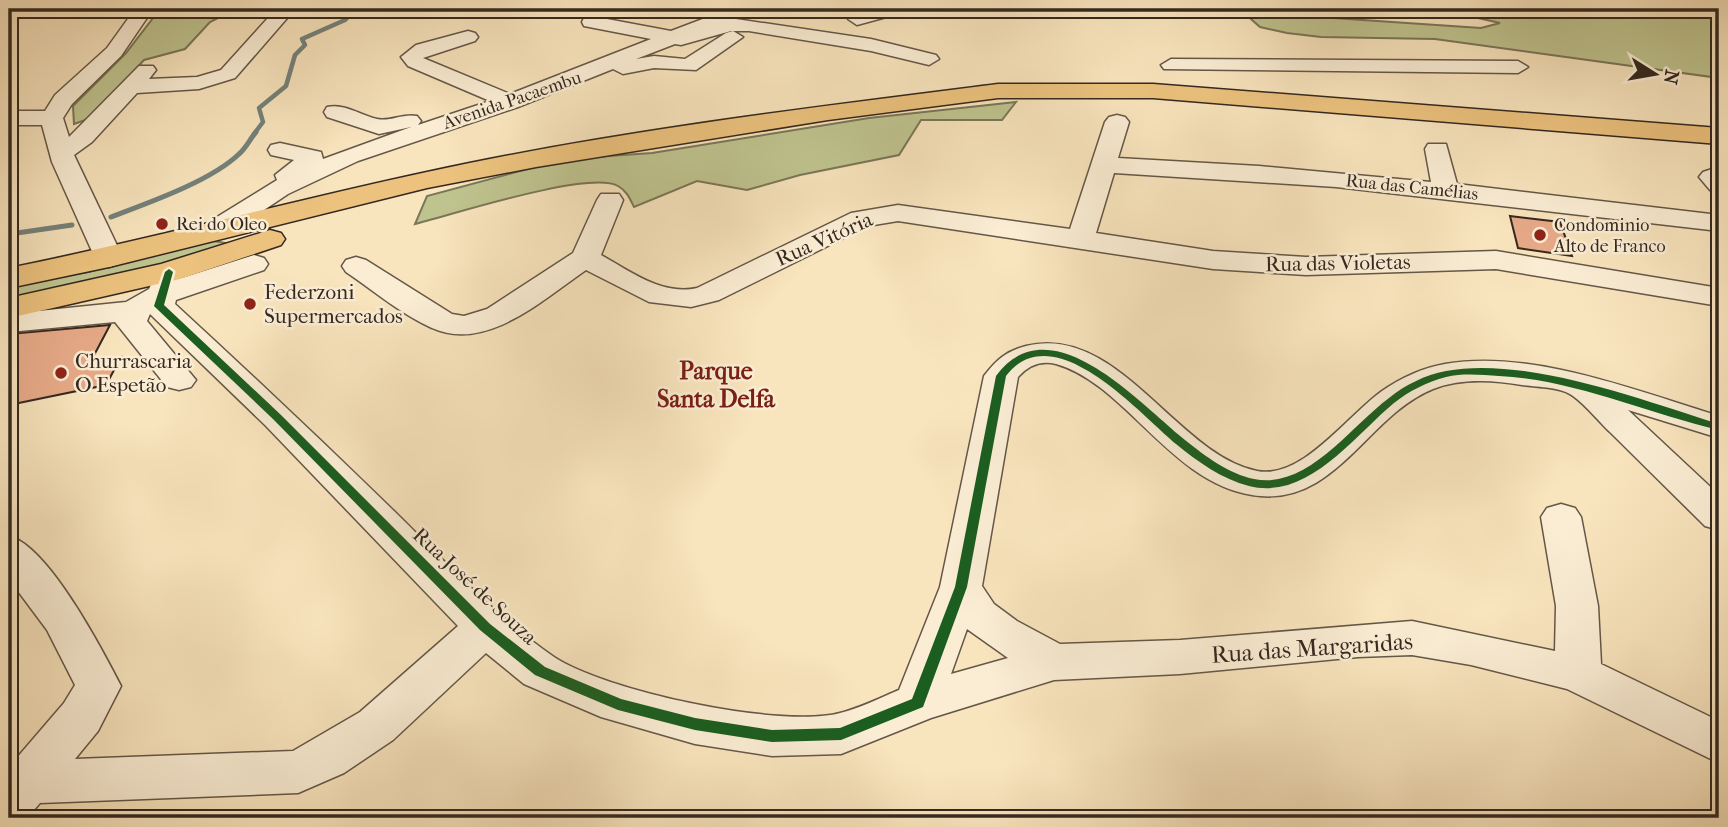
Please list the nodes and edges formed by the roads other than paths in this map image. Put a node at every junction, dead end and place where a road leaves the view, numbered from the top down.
1 (144, 9) edge
2 (286, 9) edge
3 (745, 9) edge
4 (894, 9) edge
5 (856, 19) dead end
6 (591, 22) dead end
7 (468, 37) dead end
8 (733, 37) dead end
9 (670, 38) junction
10 (929, 59) dead end
11 (153, 63) dead end
12 (1171, 65) dead end
13 (605, 67) junction
14 (1518, 67) dead end
15 (130, 87) junction
16 (510, 102) junction
17 (335, 112) dead end
18 (9, 118) edge
19 (52, 118) junction
20 (447, 122) junction
21 (1117, 122) dead end
22 (1719, 136) edge
23 (1437, 149) dead end
24 (280, 150) dead end
25 (61, 153) junction
26 (1104, 165) junction
27 (467, 174) junction
28 (1447, 191) junction
29 (610, 200) dead end
30 (278, 201) junction
31 (1719, 223) edge
32 (1080, 240) junction
33 (231, 249) junction
34 (109, 258) junction
35 (585, 258) junction
36 (356, 266) dead end
37 (9, 278) edge
38 (154, 293) junction
39 (1719, 297) edge
40 (9, 308) edge
41 (9, 323) edge
42 (179, 380) dead end
43 (1581, 385) junction
44 (1719, 427) edge
45 (1561, 517) dead end
46 (1719, 517) edge
47 (9, 550) edge
48 (961, 587) junction
49 (485, 627) junction
50 (1054, 662) junction
51 (1578, 674) junction
52 (918, 703) junction
53 (1719, 743) edge
54 (18, 793) edge

1 - 19 street
2 - 15 street
3 - 9 street, Avenida Pacaembu
4 - 5 street
6 - 9 street
7 - 16 street
8 - 13 street
9 - 10 street
9 - 13 street, Avenida Pacaembu
11 - 15 street
12 - 14 street
13 - 16 street, Avenida Pacaembu
15 - 25 street
16 - 20 street, Avenida Pacaembu
17 - 20 street
18 - 19 street
19 - 25 street
20 - 30 street, Avenida Pacaembu
21 - 26 street
22 - 27 main road
23 - 28 street
24 - 30 street
25 - 34 street
26 - 28 street, Rua das Camélias
26 - 32 street
27 - 30 main road
27 - 33 main road
28 - 31 street, Rua das Camélias
29 - 35 street
30 - 33 main road
32 - 35 street, Rua Vitória
32 - 39 street, Rua das Violetas
33 - 34 main road
33 - 38 main road
34 - 37 main road
35 - 36 street
38 - 40 main road
38 - 41 street
38 - 42 street
38 - 49 street, Rua José de Souza
43 - 44 street
43 - 46 street
43 - 48 street
45 - 51 street
47 - 54 street
48 - 50 street
48 - 52 street
49 - 52 street, Rua José de Souza
49 - 54 street
50 - 51 street, Rua das Margaridas
50 - 52 street, Rua das Margaridas
51 - 53 street, Rua das Margaridas

